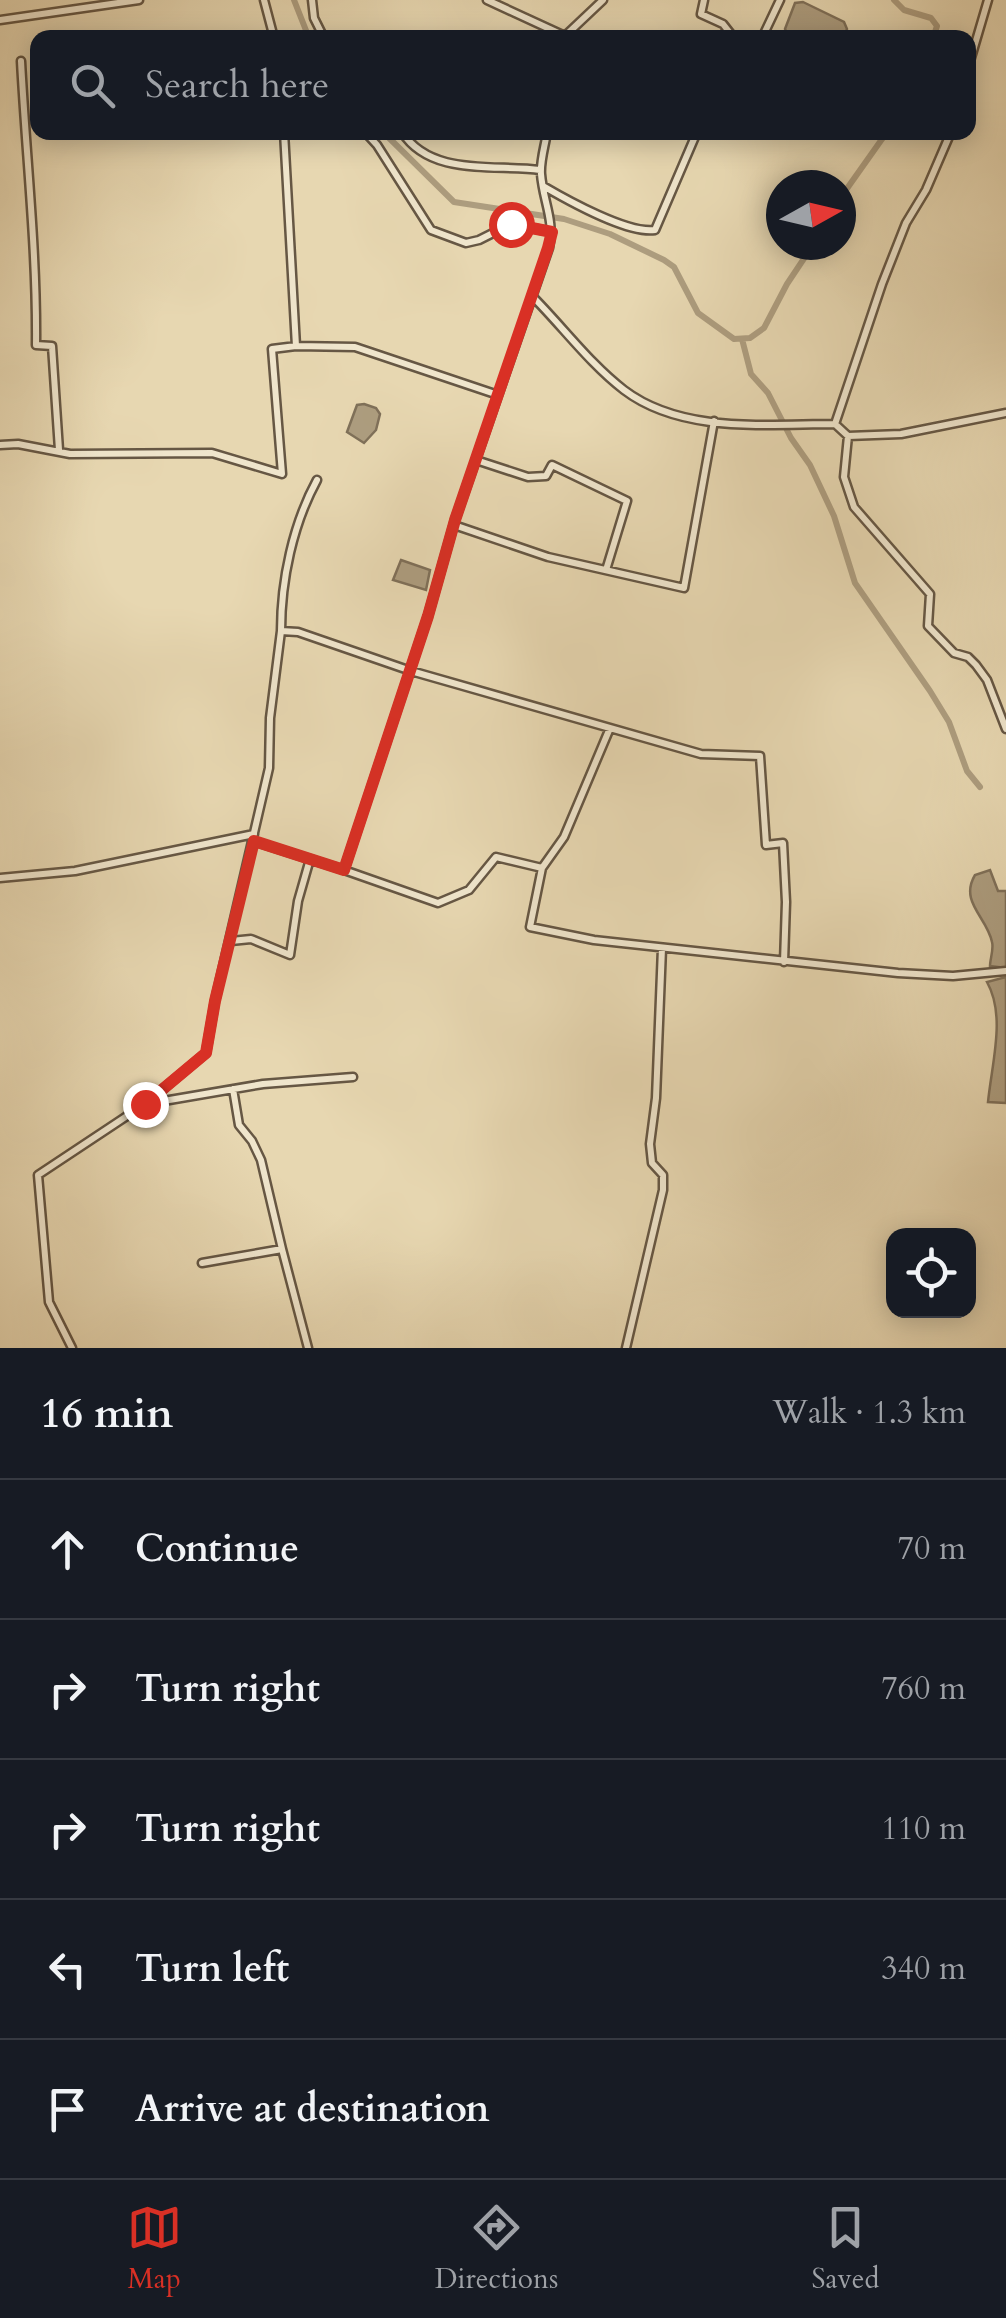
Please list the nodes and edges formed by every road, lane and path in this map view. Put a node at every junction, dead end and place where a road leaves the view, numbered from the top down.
1 (139, 0) edge
2 (264, 0) edge
3 (312, 0) edge
4 (487, 0) edge
5 (603, 0) edge
6 (704, 0) edge
7 (780, 0) edge
8 (988, 0) edge
9 (0, 20) edge
10 (272, 30) edge
11 (320, 30) edge
12 (550, 30) edge
13 (572, 30) edge
14 (727, 30) edge
15 (766, 30) edge
16 (976, 41) edge
17 (21, 60) dead end
18 (284, 140) edge
19 (372, 140) edge
20 (407, 140) edge
21 (546, 140) edge
22 (693, 140) edge
23 (947, 140) edge
24 (540, 170) junction
25 (542, 185) junction
26 (552, 227) junction
27 (532, 296) junction
28 (296, 346) junction
29 (498, 395) junction
30 (1006, 414) edge
31 (714, 420) junction
32 (835, 424) junction
33 (848, 436) junction
34 (0, 445) edge
35 (59, 450) junction
36 (476, 460) junction
37 (317, 480) dead end
38 (454, 525) junction
39 (606, 570) junction
40 (281, 630) junction
41 (410, 670) junction
42 (610, 728) junction
43 (1006, 729) edge
44 (255, 837) junction
45 (310, 859) junction
46 (542, 868) junction
47 (344, 870) junction
48 (0, 878) edge
49 (229, 941) junction
50 (662, 948) junction
51 (784, 962) junction
52 (1006, 971) edge
53 (353, 1077) dead end
54 (234, 1089) junction
55 (145, 1104) junction
56 (282, 1249) junction
57 (202, 1263) dead end
58 (72, 1348) edge
59 (308, 1348) edge
60 (626, 1348) edge

1 - 9 street
2 - 10 street
3 - 11 street
4 - 12 street
5 - 13 street
6 - 14 street
7 - 15 street
8 - 16 street
17 - 35 street
18 - 28 street
19 - 26 street
20 - 24 street
21 - 24 street
22 - 25 street
23 - 32 street
24 - 25 street
25 - 26 street
26 - 27 street
27 - 29 street
27 - 31 street
28 - 29 street
28 - 35 street
29 - 36 street
30 - 33 street
31 - 32 street
31 - 39 street
32 - 33 street
33 - 43 street
34 - 35 street
36 - 38 street
36 - 39 street
37 - 40 street
38 - 39 street
38 - 41 street
40 - 41 street
40 - 44 street
41 - 42 street
41 - 47 street
42 - 46 street
42 - 51 street
44 - 45 street
44 - 48 street
44 - 49 street
45 - 47 street
45 - 49 street
46 - 47 street
46 - 50 street
49 - 55 street
50 - 51 street
50 - 60 street
51 - 52 street
53 - 54 street
54 - 55 street
54 - 56 street
55 - 58 street
56 - 57 street
56 - 59 street

